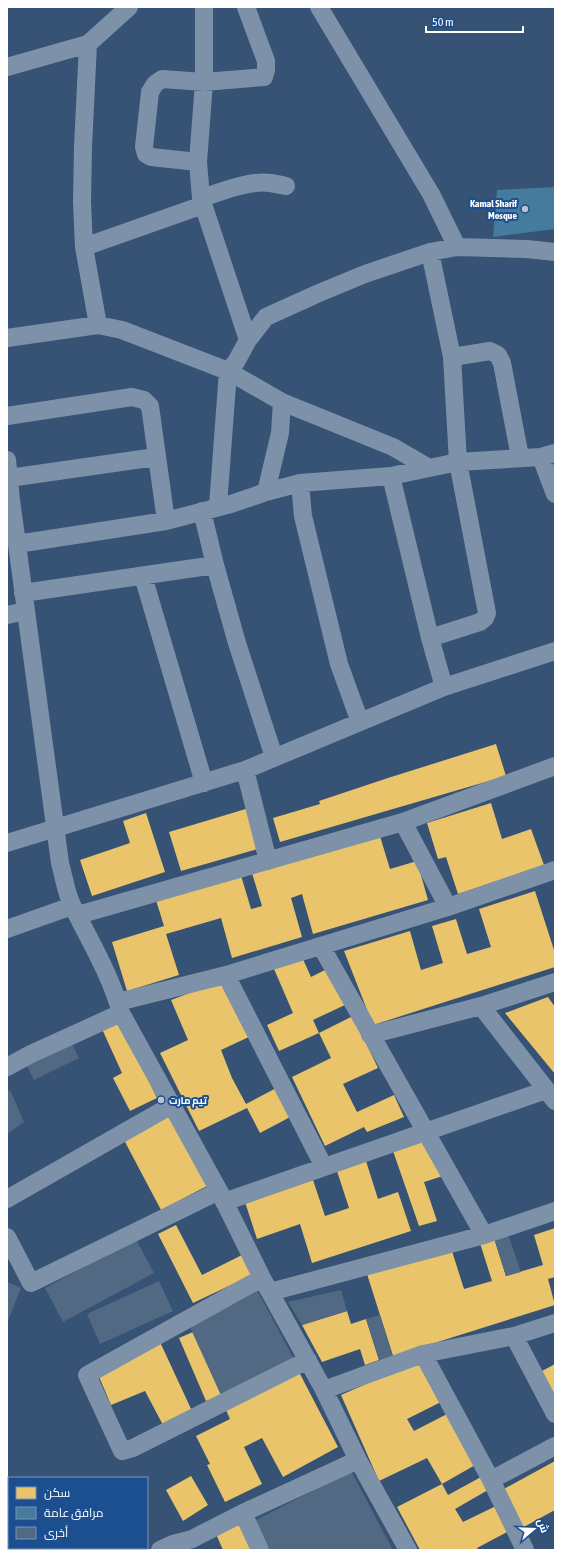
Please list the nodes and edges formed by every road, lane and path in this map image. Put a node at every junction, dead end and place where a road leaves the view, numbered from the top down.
1 (129, 7) edge
2 (204, 7) edge
3 (246, 7) edge
4 (319, 7) edge
5 (88, 44) junction
6 (7, 67) edge
7 (204, 82) junction
8 (198, 162) junction
9 (286, 186) dead end
10 (202, 202) junction
11 (84, 247) junction
12 (457, 247) junction
13 (430, 252) junction
14 (555, 252) edge
15 (98, 325) junction
16 (7, 338) edge
17 (248, 340) junction
18 (452, 357) junction
19 (228, 371) junction
20 (282, 402) junction
21 (7, 416) edge
22 (548, 455) edge
23 (156, 457) junction
24 (520, 457) junction
25 (458, 462) junction
26 (429, 468) junction
27 (8, 469) edge
28 (391, 476) junction
29 (300, 483) junction
30 (266, 492) junction
31 (555, 494) edge
32 (9, 501) edge
33 (210, 509) junction
34 (166, 521) junction
35 (17, 544) junction
36 (215, 565) junction
37 (143, 576) junction
38 (25, 602) junction
39 (7, 615) edge
40 (430, 638) junction
41 (555, 651) edge
42 (444, 687) junction
43 (360, 722) junction
44 (274, 757) junction
45 (555, 766) edge
46 (245, 770) junction
47 (204, 783) junction
48 (403, 822) junction
49 (55, 829) junction
50 (7, 843) edge
51 (268, 861) junction
52 (555, 870) edge
53 (448, 907) junction
54 (75, 911) junction
55 (7, 930) edge
56 (321, 946) junction
57 (226, 975) junction
58 (555, 982) edge
59 (481, 1006) junction
60 (120, 1008) junction
61 (370, 1035) junction
62 (7, 1067) edge
63 (550, 1096) edge
64 (172, 1105) junction
65 (426, 1132) junction
66 (324, 1167) junction
67 (221, 1196) junction
68 (7, 1199) edge
69 (555, 1211) edge
70 (484, 1235) junction
71 (7, 1237) edge
72 (266, 1285) junction
73 (555, 1323) edge
74 (514, 1336) junction
75 (423, 1354) junction
76 (308, 1360) junction
77 (324, 1390) junction
78 (555, 1414) edge
79 (555, 1446) edge
80 (358, 1460) junction
81 (491, 1480) junction
82 (243, 1513) junction
83 (160, 1550) edge
84 (260, 1550) edge
85 (408, 1550) edge
86 (525, 1550) edge

1 - 5 street
2 - 7 street
3 - 7 street
4 - 12 street
5 - 6 street
5 - 11 street
7 - 8 street
7 - 8 street
8 - 10 street
9 - 10 street
10 - 11 street
10 - 17 street
11 - 15 street
12 - 13 street
12 - 14 street
13 - 17 street
13 - 18 street
15 - 16 street
15 - 19 street
17 - 19 street
18 - 24 street
18 - 25 street
19 - 20 street
19 - 33 street
20 - 26 street
20 - 30 street
21 - 23 street
22 - 24 street
22 - 31 street
23 - 27 street
23 - 34 street
24 - 25 street
25 - 26 street
25 - 40 street
26 - 28 street
27 - 32 street
28 - 29 street
28 - 40 street
29 - 30 street
29 - 43 street
30 - 33 street
32 - 35 street
33 - 34 street
33 - 36 street
34 - 35 street
35 - 38 street
36 - 37 street
36 - 44 street
37 - 38 street
37 - 47 street
38 - 39 street
38 - 49 street
40 - 42 street
41 - 42 street
42 - 43 street
43 - 44 street
44 - 46 street
45 - 48 street
46 - 47 street
46 - 51 street
47 - 49 street
48 - 51 street
48 - 53 street
49 - 50 street
49 - 54 street
51 - 54 street
52 - 53 street
53 - 56 street
54 - 55 street
54 - 60 street
56 - 57 street
56 - 61 street
57 - 60 street
57 - 66 street
58 - 59 street
59 - 61 street
59 - 63 street
60 - 62 street
60 - 64 street
61 - 65 street
63 - 65 street
64 - 67 street
64 - 68 street
65 - 66 street
65 - 70 street
66 - 67 street
67 - 71 street
67 - 72 street
69 - 70 street
70 - 72 street
72 - 76 street
72 - 76 street
73 - 74 street
74 - 75 street
74 - 78 street
75 - 77 street
75 - 81 street
76 - 77 street
77 - 80 street
79 - 81 street
80 - 82 street
80 - 85 street
81 - 86 street
82 - 83 street
82 - 84 street

